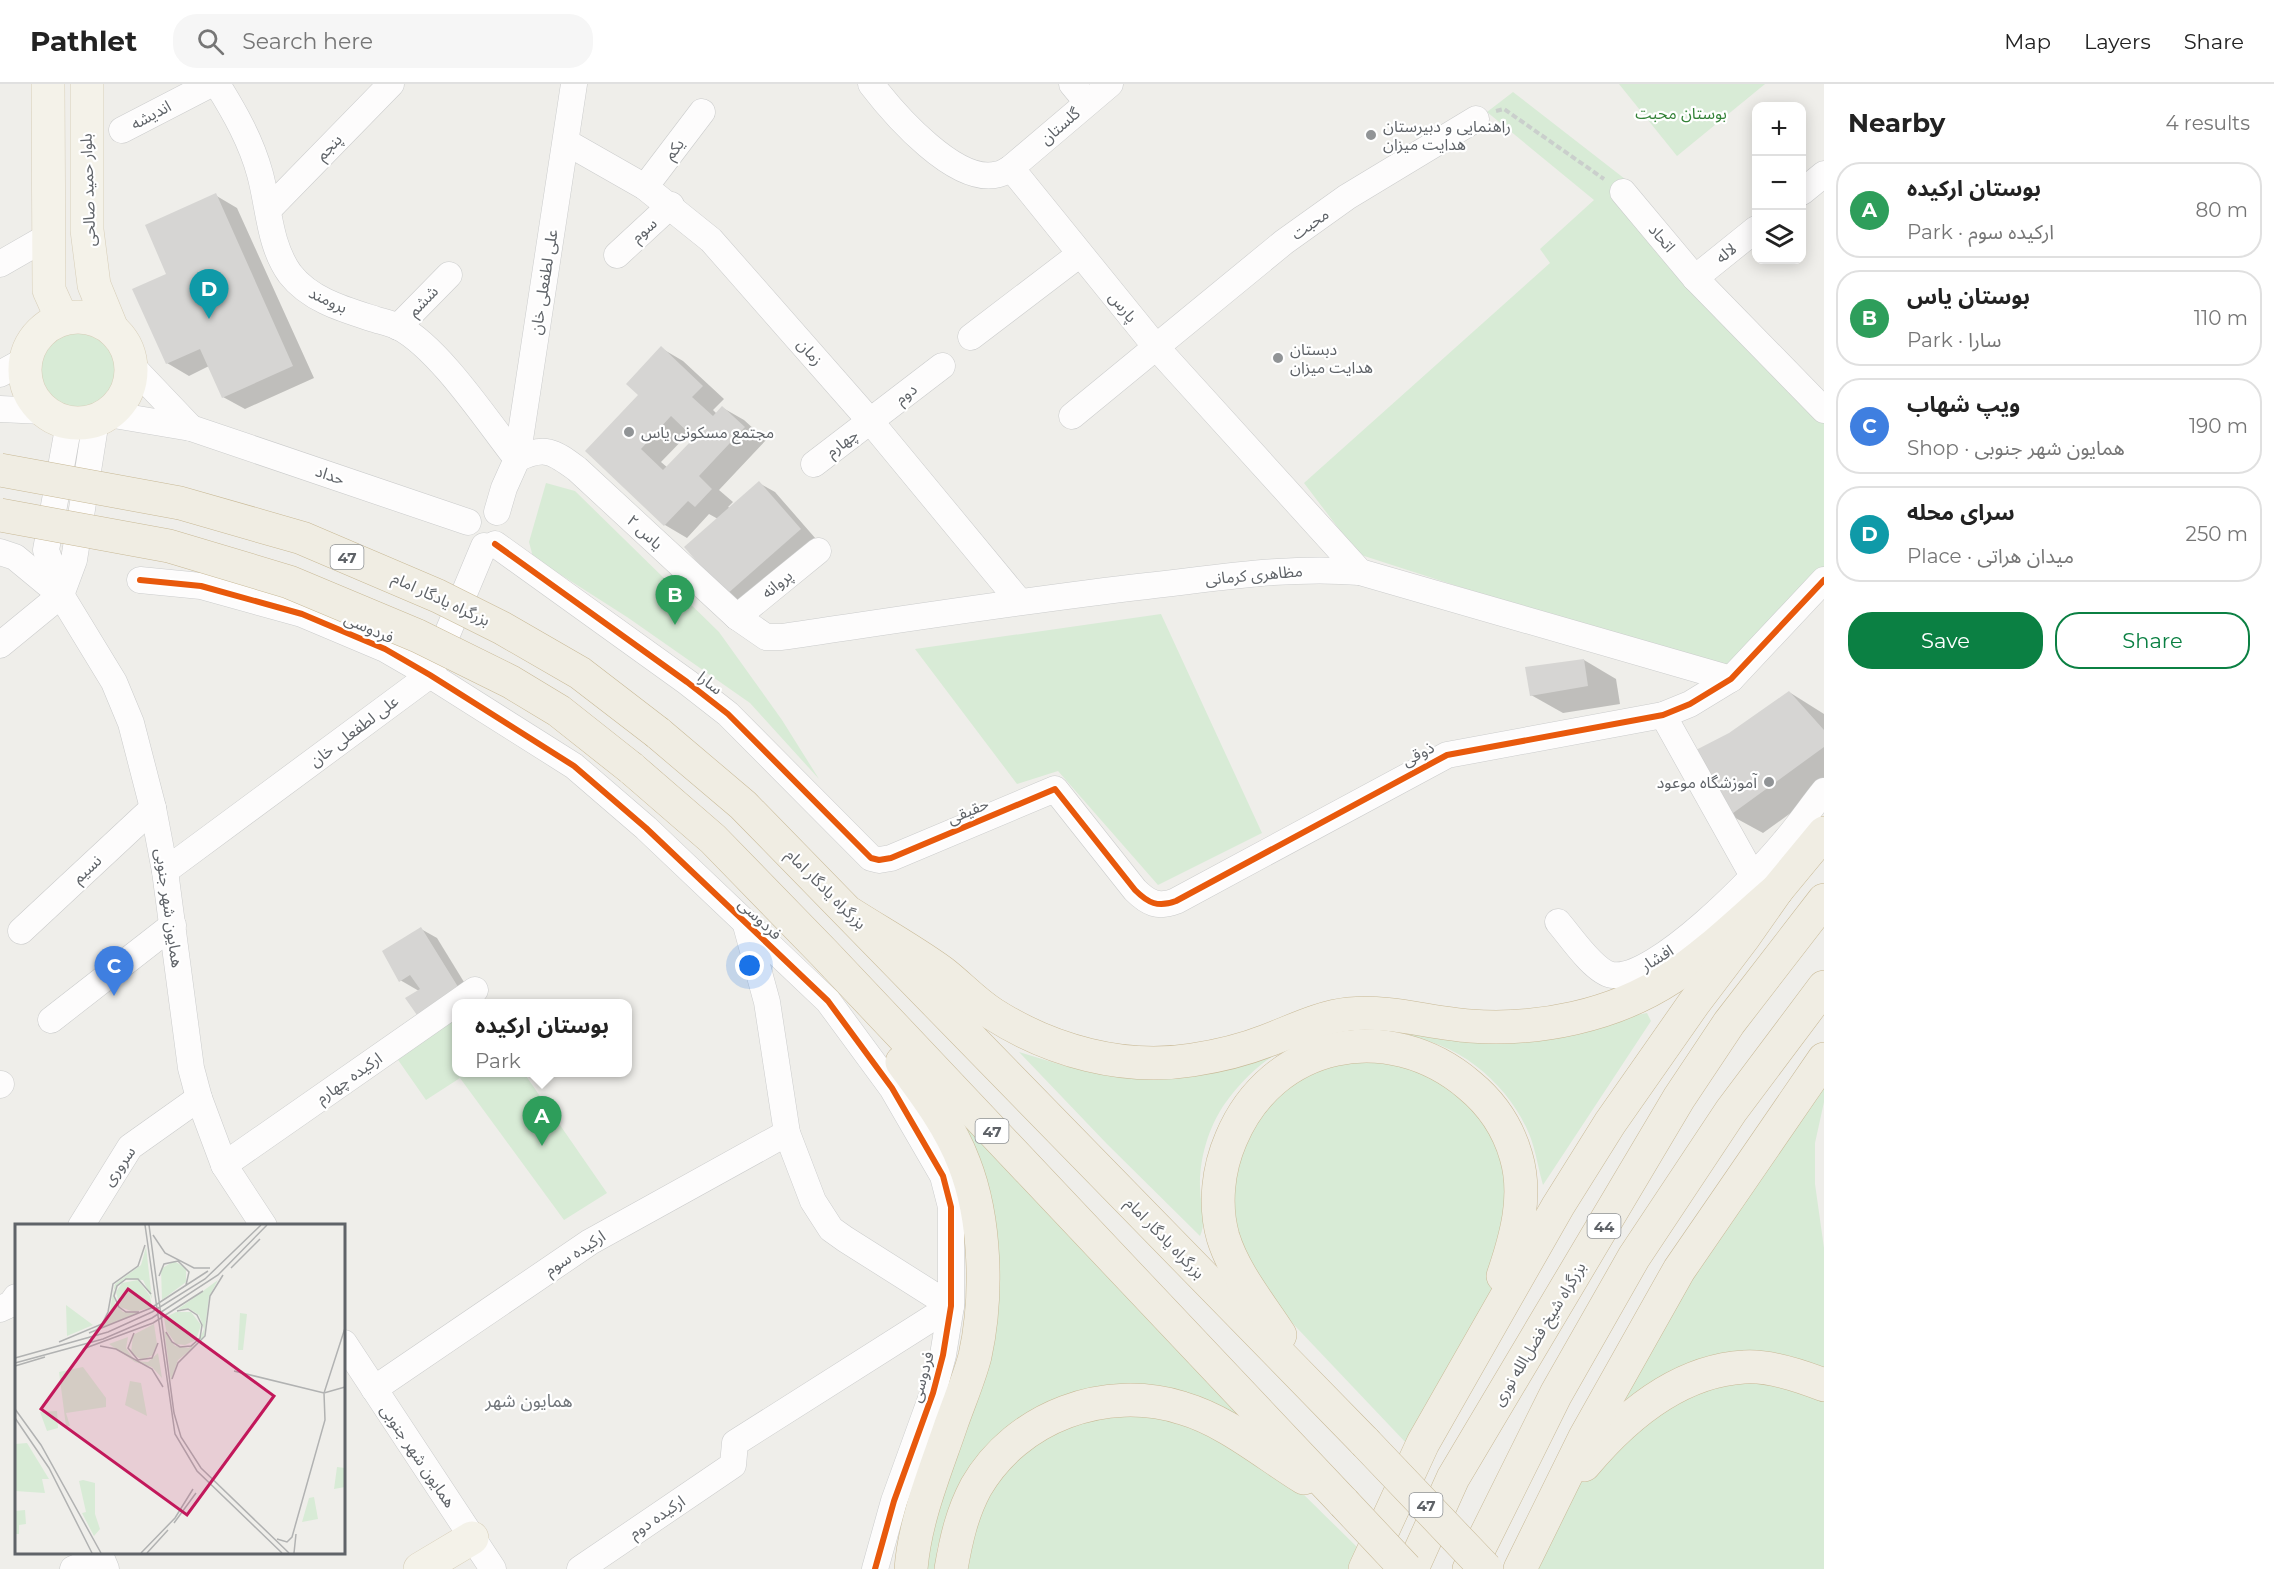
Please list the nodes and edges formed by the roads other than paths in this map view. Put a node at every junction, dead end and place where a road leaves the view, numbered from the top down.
1 (48, 84) edge
2 (87, 84) edge
3 (211, 84) edge
4 (217, 84) edge
5 (391, 84) edge
6 (574, 84) edge
7 (871, 84) edge
8 (1110, 84) edge
9 (1080, 93) edge
10 (702, 112) dead end
11 (1476, 119) road end
12 (122, 130) dead end
13 (566, 142) junction
14 (1011, 168) junction
15 (1824, 174) edge
16 (645, 187) junction
17 (1806, 189) edge
18 (1623, 192) road end
19 (671, 206) junction
20 (268, 210) junction
21 (1752, 231) edge
22 (47, 237) junction
23 (1080, 254) junction
24 (617, 255) dead end
25 (0, 264) edge
26 (449, 275) dead end
27 (1695, 278) junction
28 (62, 319) junction
29 (398, 327) junction
30 (112, 329) junction
31 (970, 337) dead end
32 (1156, 347) junction
33 (131, 365) junction
34 (942, 366) dead end
35 (13, 367) edge
36 (0, 409) edge
37 (1824, 411) edge
38 (1072, 416) dead end
39 (79, 417) junction
40 (871, 422) junction
41 (191, 428) junction
42 (517, 459) junction
43 (814, 464) dead end
44 (0, 470) edge
45 (497, 512) junction
46 (0, 515) edge
47 (468, 522) junction
48 (489, 545) junction
49 (818, 551) dead end
50 (0, 552) edge
51 (1360, 572) junction
52 (140, 580) dead end
53 (1824, 580) edge
54 (61, 595) junction
55 (1018, 601) junction
56 (737, 617) junction
57 (766, 637) joint
58 (0, 645) edge
59 (430, 675) junction
60 (1731, 679) junction
61 (1663, 715) junction
62 (1055, 789) joint
63 (1824, 791) edge
64 (153, 807) junction
65 (1824, 833) edge
66 (891, 858) joint
67 (165, 871) junction
68 (1765, 883) junction
69 (1824, 900) edge
70 (851, 914) junction
71 (1558, 922) dead end
72 (172, 925) junction
73 (746, 925) junction
74 (21, 931) dead end
75 (824, 953) junction
76 (1824, 987) edge
77 (475, 990) dead end
78 (462, 999) edge
79 (452, 1006) edge
80 (51, 1020) dead end
81 (1824, 1059) edge
82 (199, 1098) junction
83 (787, 1133) junction
84 (224, 1165) junction
85 (82, 1224) edge
86 (263, 1224) edge
87 (951, 1306) junction
88 (1487, 1331) junction
89 (345, 1347) edge
90 (351, 1371) edge
91 (1824, 1384) edge
92 (374, 1389) junction
93 (1317, 1392) junction
94 (1554, 1501) junction
95 (1344, 1503) junction
96 (472, 1538) junction
97 (73, 1569) edge
98 (106, 1569) edge
99 (420, 1569) edge
100 (493, 1569) edge
101 (580, 1569) edge
102 (876, 1569) edge
103 (911, 1569) edge
104 (951, 1569) edge
105 (1365, 1569) edge
106 (1406, 1569) edge
107 (1412, 1569) edge
108 (1469, 1569) edge
109 (1486, 1569) edge
110 (1520, 1569) edge

1 - 22 main road
2 - 30 main road, بلوار حمید صالحی
3 - 12 street, اندیشه
4 - 20 street, برومند
5 - 20 street, پنجم
6 - 13 street, علی لطفعلی خان
7 - 14 street
8 - 9 street, گلستان
9 - 14 street, گلستان
10 - 16 street, یکم
11 - 32 street, محبت
13 - 16 street, زمان
13 - 42 street, علی لطفعلی خان
14 - 23 street, پارس
15 - 17 street
16 - 19 street, زمان
18 - 27 street, اتحاد
19 - 24 street, سوم
19 - 40 street, زمان
20 - 29 street, برومند
21 - 27 street, لاله
22 - 25 street
22 - 28 main road
23 - 31 street
23 - 32 street, پارس
26 - 29 street, ششم
27 - 37 street, اتحاد
28 - 30 main road
28 - 35 main road
29 - 42 street, برومند
30 - 33 main road
32 - 38 street, محبت
32 - 51 street, پارس
33 - 39 main road
33 - 41 street
34 - 40 street, دوم
35 - 39 main road
36 - 39 street, حداد
39 - 41 street, حداد
39 - 54 street
40 - 43 street, چهارم
40 - 55 street, زمان
41 - 47 street, حداد
42 - 45 street, علی لطفعلی خان
42 - 56 street, یاس ۲
44 - 70 highway, بزرگراه یادگار امام / 47, bridge
45 - 47 street
45 - 48 street
46 - 75 highway, 47, bridge
47 - 48 street
48 - 59 street
48 - 66 street, سارا
49 - 56 street, پروانه
50 - 54 street
51 - 55 street, مظاهری کرمانی
51 - 60 street, مظاهری کرمانی
52 - 59 street, فردوسی
53 - 60 street, ذوقی
54 - 58 street
54 - 64 street, همایون‌ شهر جنوبی
55 - 57 street, مظاهری کرمانی
56 - 57 street, یاس ۲
59 - 67 street, علی لطفعلی خان
59 - 73 street, فردوسی
60 - 61 street, ذوقی
61 - 62 street, ذوقی
61 - 68 street
62 - 66 street, حقیقی
63 - 68 street, افشار
64 - 67 street, همایون‌ شهر جنوبی
64 - 74 street, نسیم
65 - 68 highway
67 - 72 street, همایون‌ شهر جنوبی
68 - 70 highway
68 - 71 street, افشار
68 - 88 highway
69 - 107 highway, بزرگراه شیخ فضل‌الله نوری / 44
70 - 93 highway, بزرگراه یادگار امام / 47
72 - 80 street
72 - 82 street, همایون‌ شهر جنوبی
73 - 83 street, فردوسی
73 - 87 street, فردوسی
75 - 95 highway, 47
75 - 103 highway
76 - 108 highway, 44
77 - 78 street, ارکیده چهارم
79 - 84 street, ارکیده چهارم
81 - 94 highway
82 - 84 street, همایون‌ شهر جنوبی
82 - 85 street, سروری
83 - 87 street, فردوسی
83 - 92 street, ارکیده سوم
84 - 86 street, همایون‌ شهر جنوبی
87 - 101 street, ارکیده دوم
87 - 102 street, فردوسی
88 - 93 highway
88 - 105 highway
89 - 90 street, همایون‌ شهر جنوبی
90 - 92 street, همایون‌ شهر جنوبی
91 - 94 highway
92 - 96 street, همایون‌ شهر جنوبی
93 - 109 highway, بزرگراه یادگار امام / 47, bridge
94 - 110 highway
95 - 104 highway
95 - 106 highway, 47, bridge
96 - 99 main road
96 - 100 street, همایون‌ شهر جنوبی
97 - 98 street

